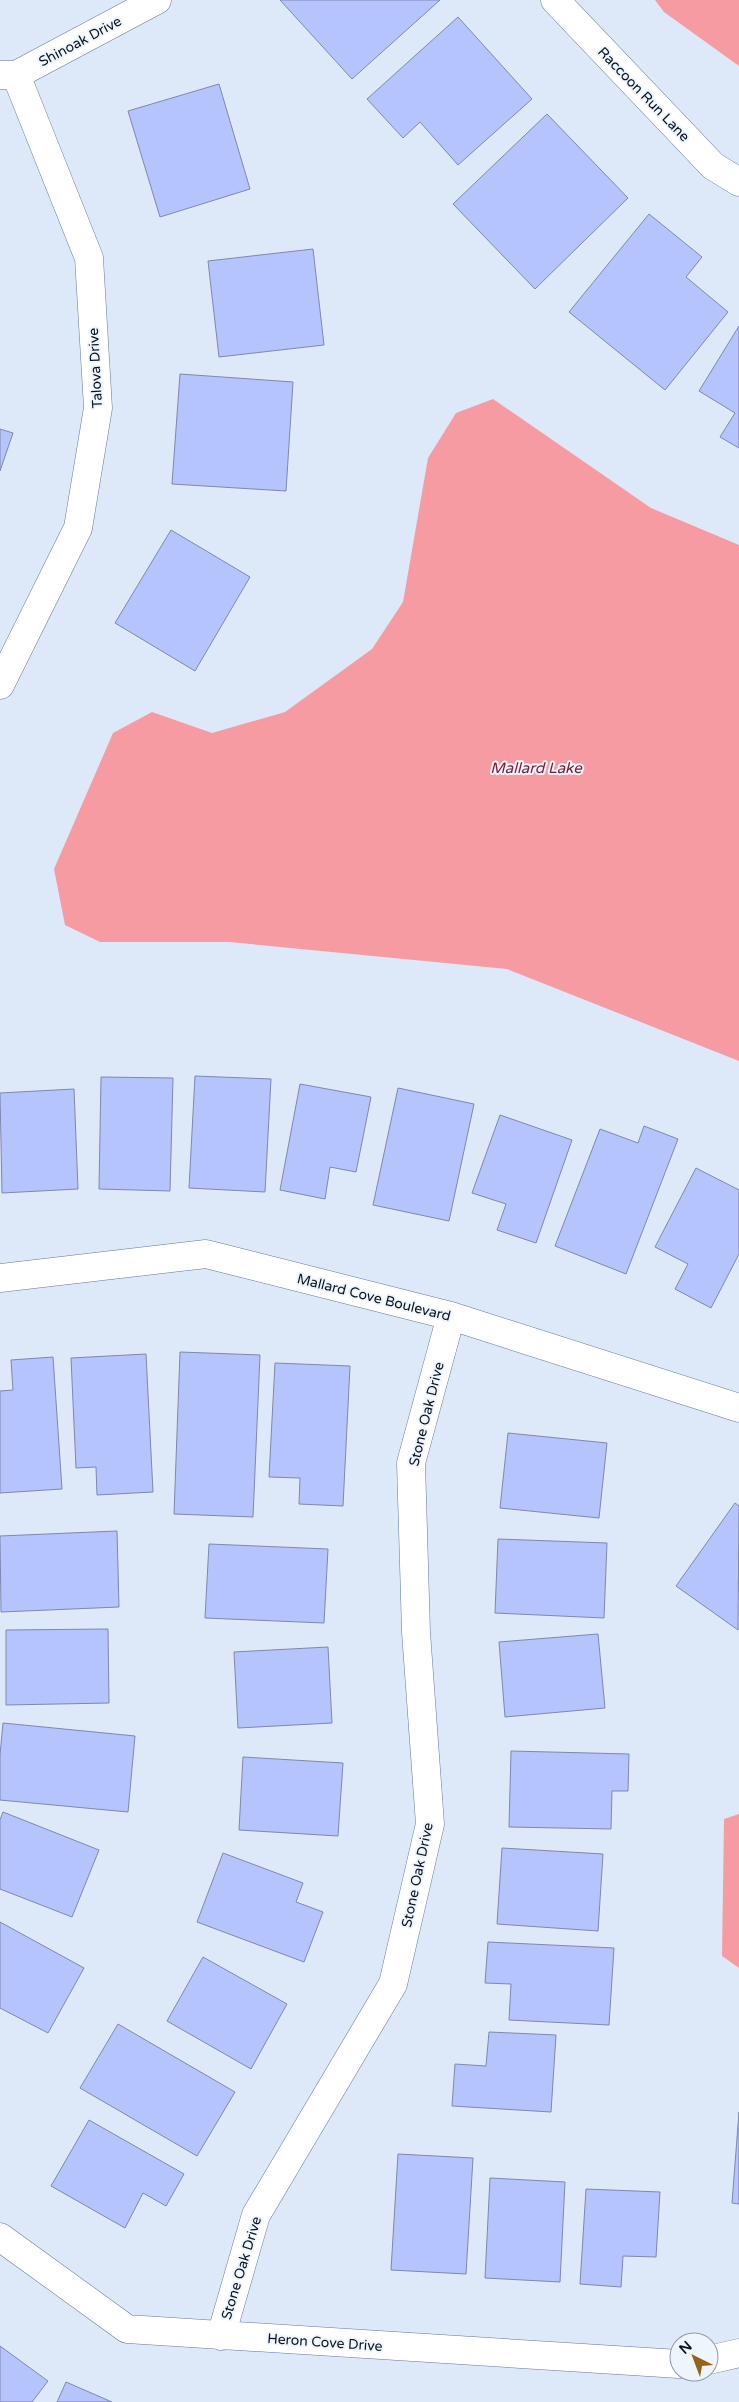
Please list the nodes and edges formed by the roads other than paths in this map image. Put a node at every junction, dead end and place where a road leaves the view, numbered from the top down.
1 (158, 0) edge
2 (555, 0) edge
3 (8, 75) edge
4 (739, 182) edge
5 (0, 685) edge
6 (0, 1278) edge
7 (451, 1316) junction
8 (739, 1408) edge
9 (0, 2237) edge
10 (221, 2336) junction
11 (739, 2353) edge
12 (719, 2358) edge
13 (669, 2363) edge

1 - 3 street, Shinoak Drive
2 - 4 street, Raccoon Run Lane
3 - 5 street, Talova Drive
6 - 7 street, Mallard Cove Boulevard
7 - 8 street, Mallard Cove Boulevard
7 - 10 street, Stone Oak Drive
9 - 10 street, Heron Cove Drive
10 - 13 street, Heron Cove Drive
11 - 12 street

